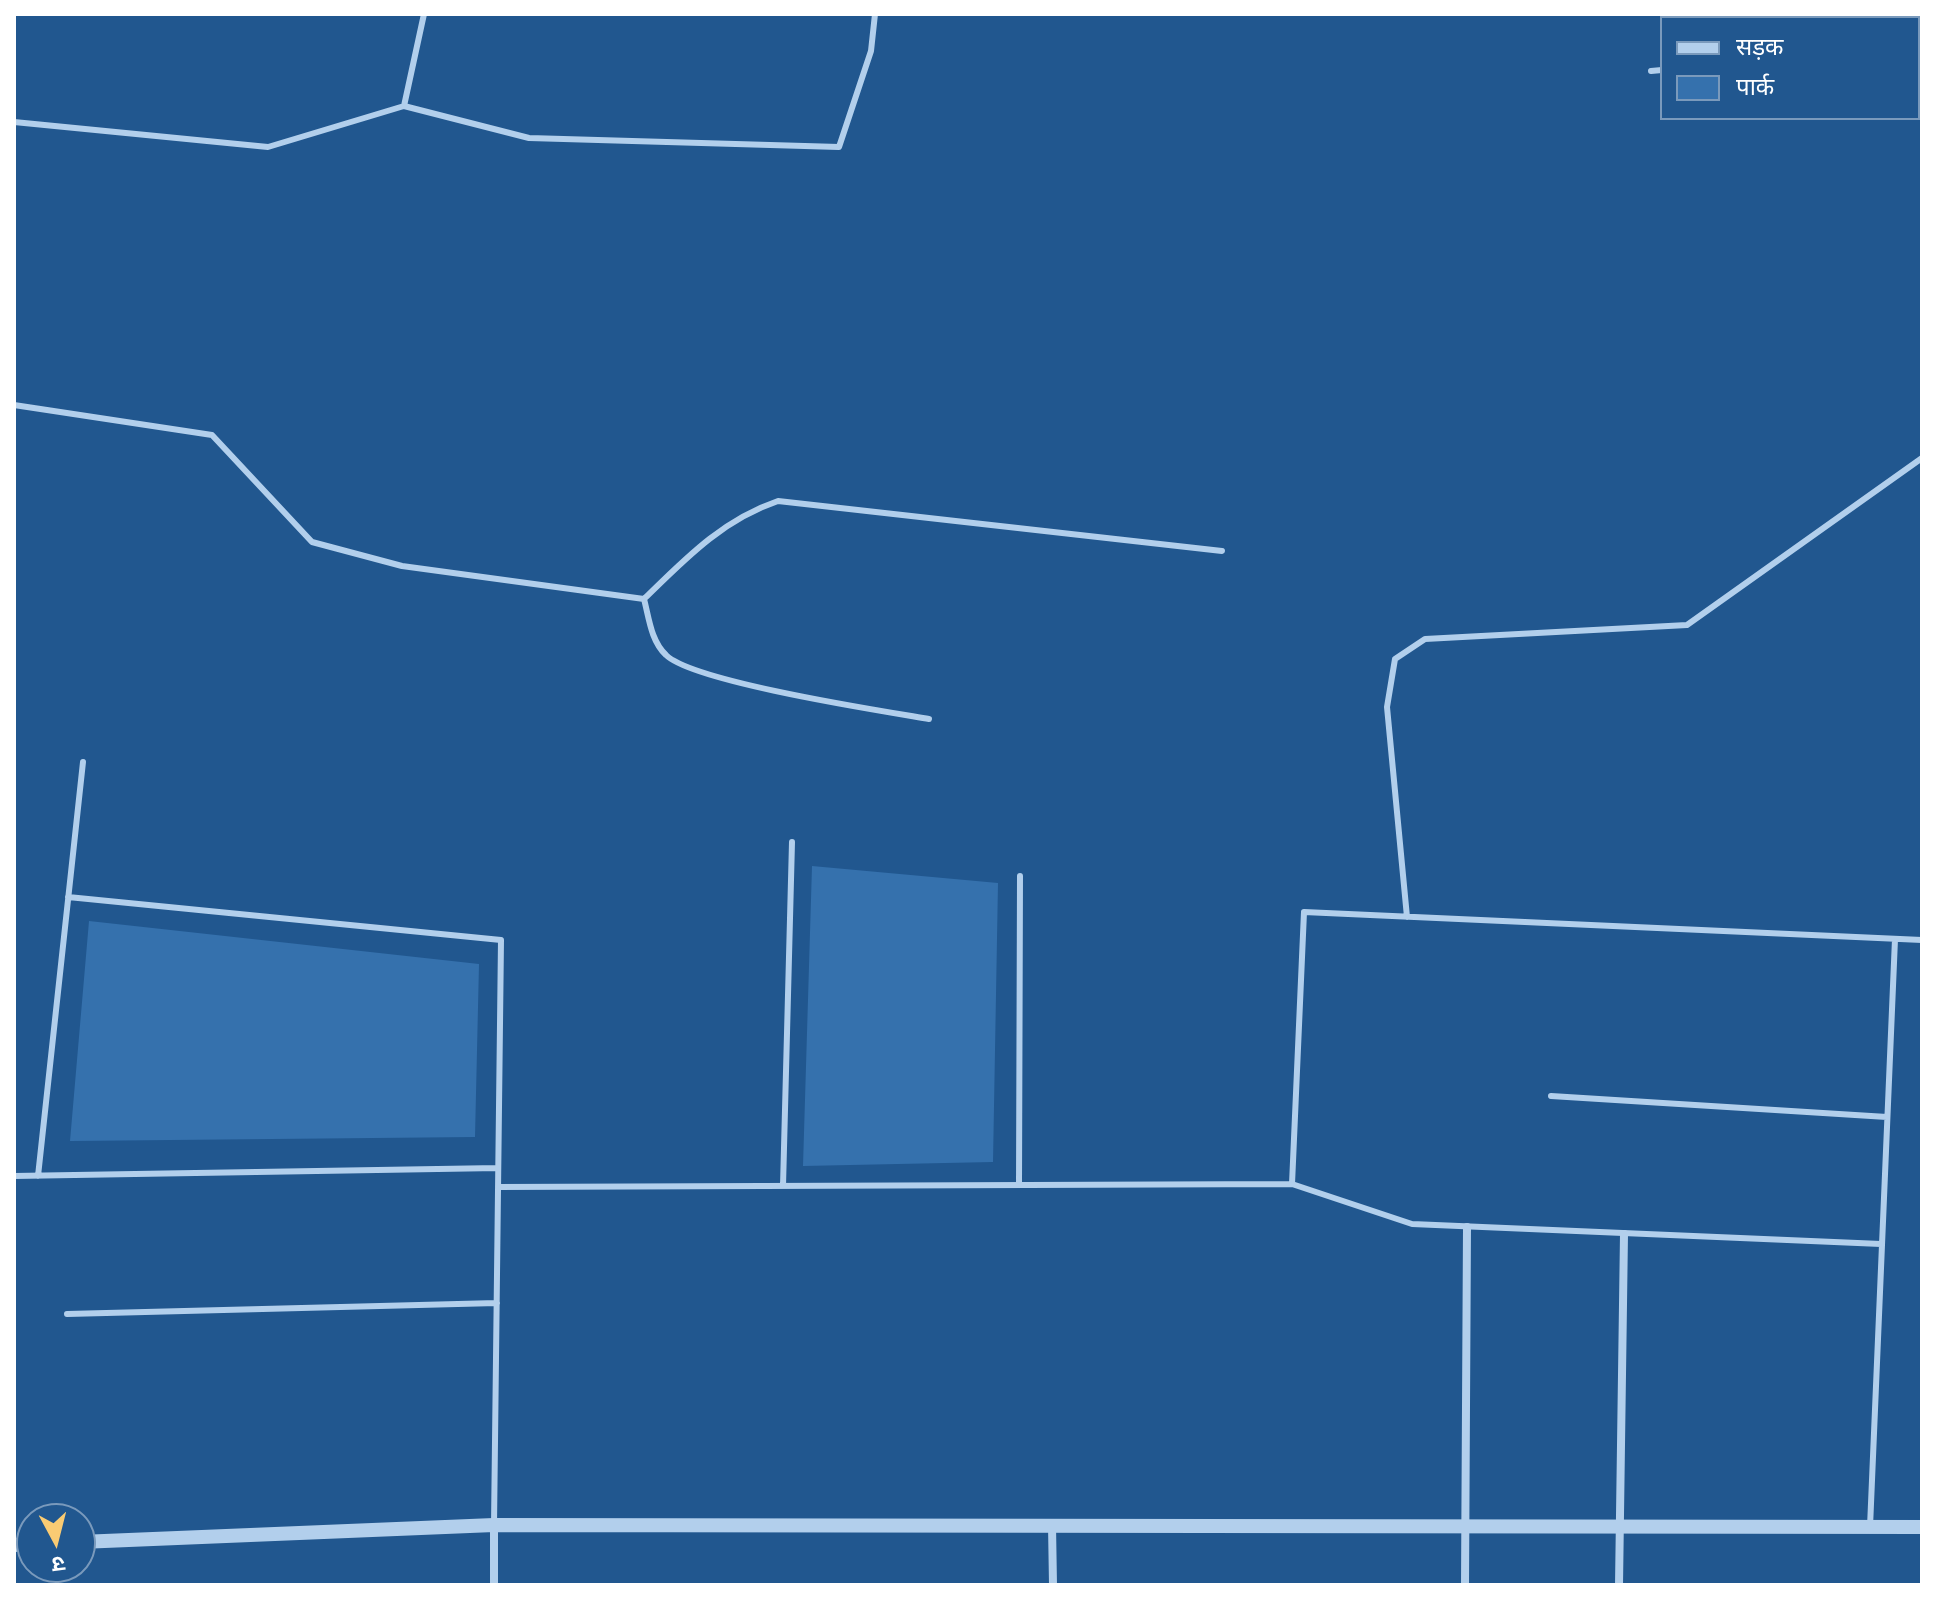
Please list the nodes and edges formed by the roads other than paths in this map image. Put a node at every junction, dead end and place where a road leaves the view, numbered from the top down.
1 (424, 14) edge
2 (875, 14) edge
3 (1660, 70) edge
4 (1651, 71) dead end
5 (404, 106) junction
6 (14, 122) edge
7 (14, 405) edge
8 (1922, 458) edge
9 (1222, 551) dead end
10 (644, 599) junction
11 (929, 719) dead end
12 (83, 762) dead end
13 (792, 842) dead end
14 (1020, 876) dead end
15 (68, 897) junction
16 (1407, 917) junction
17 (1895, 939) junction
18 (1922, 940) edge
19 (1551, 1096) dead end
20 (1887, 1117) junction
21 (498, 1168) junction
22 (14, 1176) edge
23 (38, 1176) junction
24 (1292, 1184) junction
25 (1019, 1185) junction
26 (783, 1186) junction
27 (498, 1187) junction
28 (1467, 1227) junction
29 (1624, 1234) junction
30 (1881, 1244) junction
31 (497, 1303) junction
32 (67, 1314) dead end
33 (494, 1525) junction
34 (1052, 1525) junction
35 (1465, 1526) junction
36 (1618, 1526) junction
37 (1870, 1527) junction
38 (1922, 1527) edge
39 (96, 1541) edge
40 (494, 1585) edge
41 (1053, 1585) edge
42 (1465, 1585) edge
43 (1619, 1585) edge

1 - 5 lane
2 - 5 lane
3 - 4 lane
5 - 6 lane
7 - 10 lane
8 - 16 lane
9 - 10 lane
10 - 11 lane
12 - 15 lane
13 - 26 lane
14 - 25 lane
15 - 21 lane
15 - 23 lane
16 - 17 lane
16 - 24 lane
17 - 18 lane
17 - 20 lane
19 - 20 lane
20 - 30 lane
21 - 23 lane
21 - 27 lane
22 - 23 lane
24 - 25 lane
24 - 28 lane
25 - 26 lane
26 - 27 lane
27 - 31 lane
28 - 29 lane
28 - 35 street
29 - 30 lane
29 - 36 street
30 - 37 lane
31 - 32 lane
31 - 33 lane
33 - 34 street
33 - 39 street
33 - 40 street
34 - 35 street
34 - 41 street
35 - 36 street
35 - 42 street
36 - 37 street
36 - 43 street
37 - 38 street

